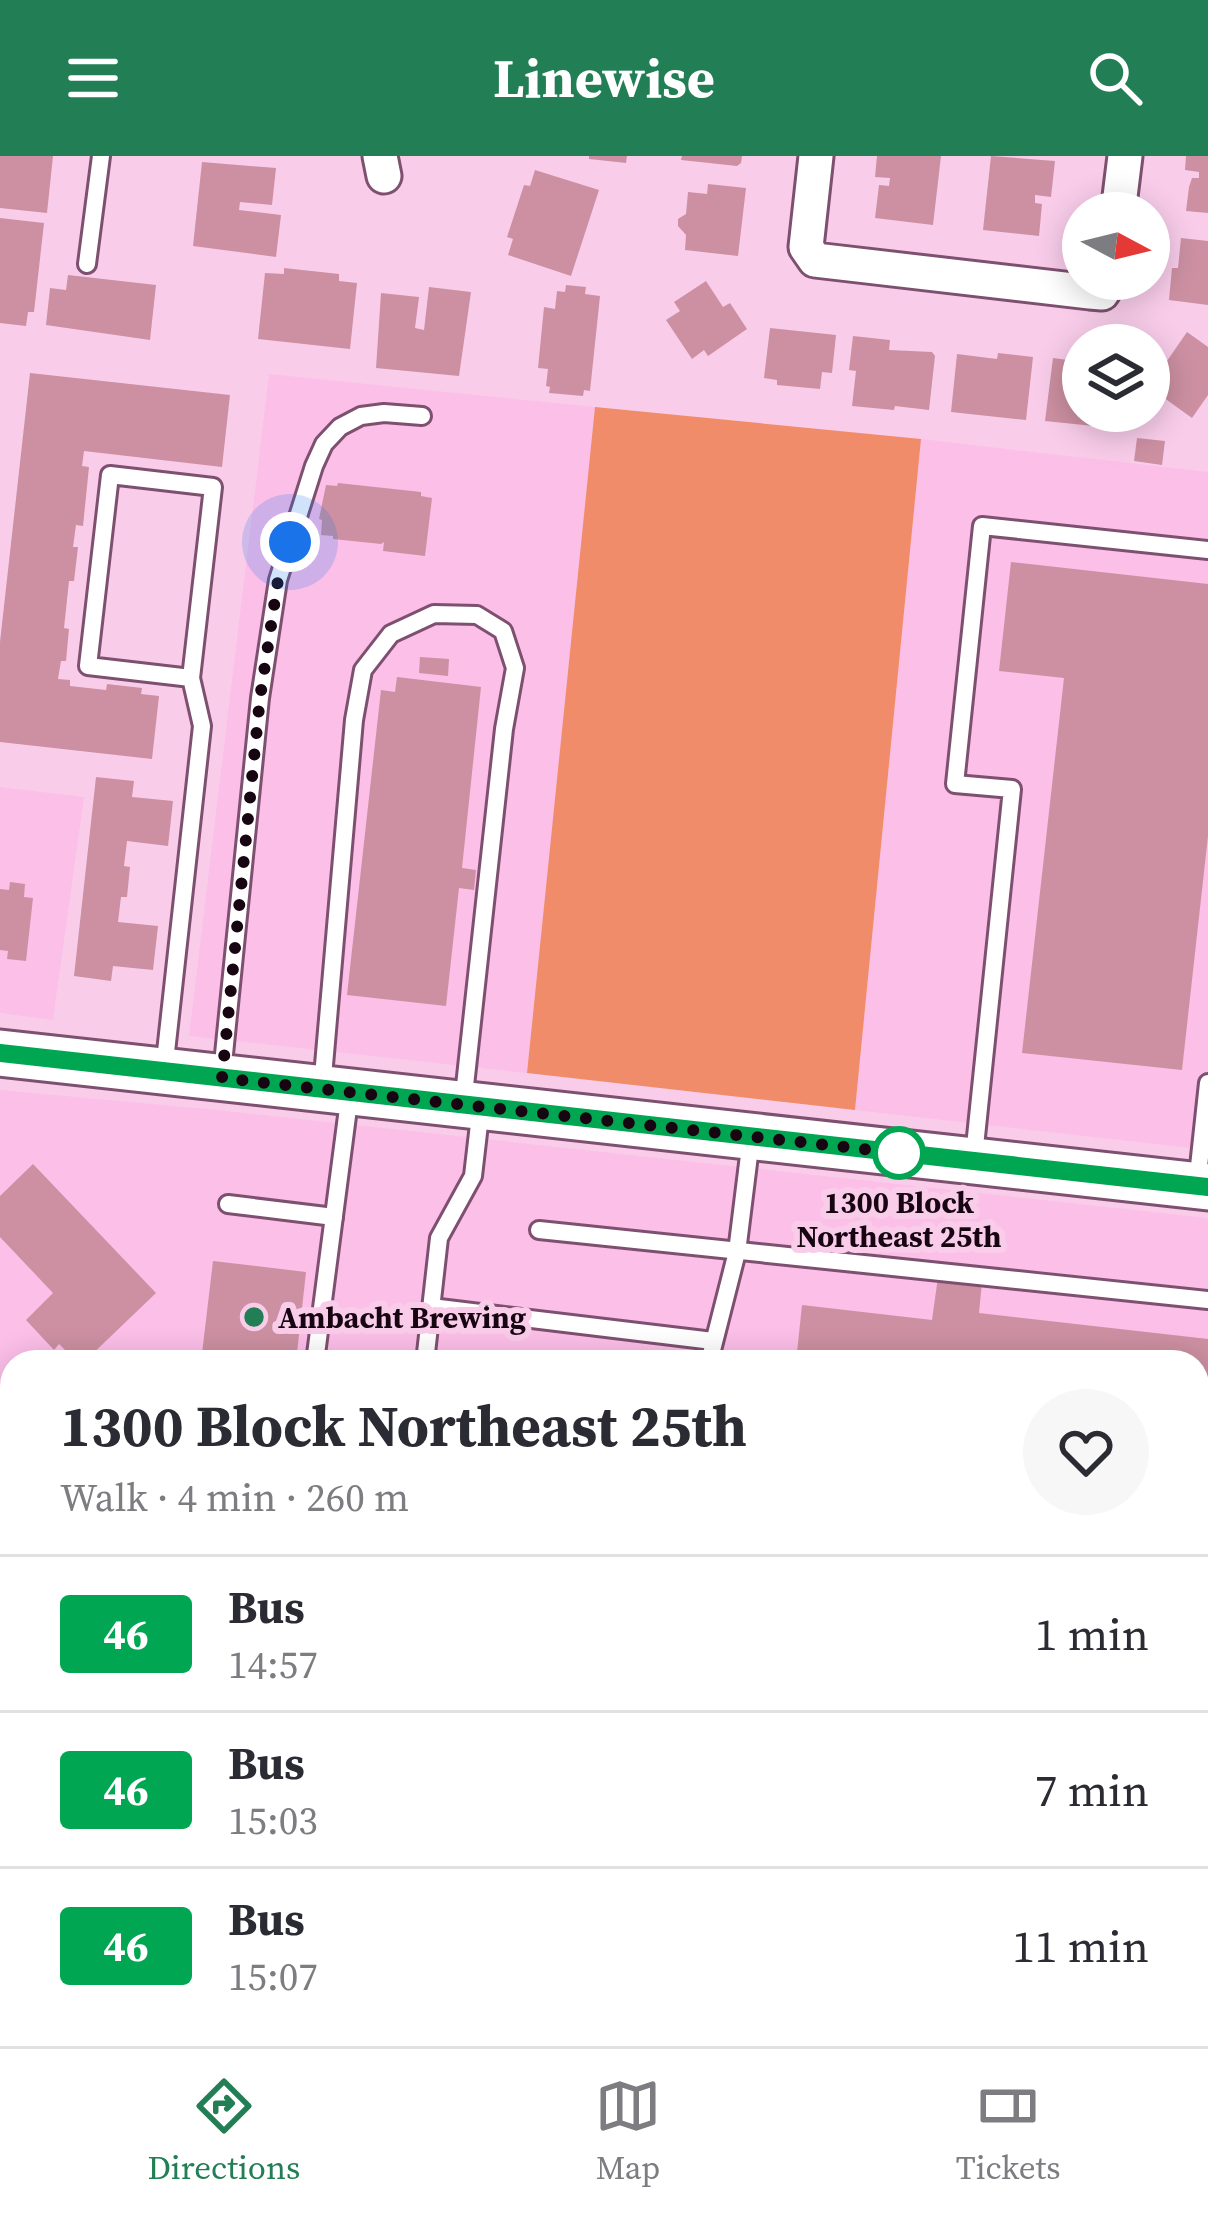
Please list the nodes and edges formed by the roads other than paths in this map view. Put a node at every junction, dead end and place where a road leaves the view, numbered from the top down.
1 (100, 156) edge
2 (816, 156) edge
3 (1125, 156) edge
4 (1121, 192) edge
5 (87, 265) dead end
6 (1062, 289) edge
7 (422, 416) dead end
8 (1208, 550) edge
9 (191, 678) junction
10 (0, 1053) edge
11 (164, 1071) junction
12 (222, 1078) junction
13 (1208, 1084) edge
14 (336, 1090) junction
15 (472, 1105) junction
16 (752, 1137) junction
17 (973, 1160) junction
18 (1203, 1186) edge
19 (228, 1204) dead end
20 (334, 1216) junction
21 (538, 1230) dead end
22 (737, 1252) junction
23 (1208, 1300) edge
24 (431, 1307) junction
25 (713, 1341) junction
26 (317, 1350) edge
27 (426, 1350) edge
28 (711, 1350) edge

1 - 5 lane
2 - 6 street
3 - 4 street
7 - 12 lane
8 - 17 lane
9 - 9 lane
9 - 11 lane
10 - 11 main road
11 - 12 main road
12 - 14 main road
13 - 18 lane
14 - 15 main road
14 - 15 lane
14 - 20 lane
15 - 16 main road
15 - 24 lane
16 - 17 main road
16 - 22 lane
17 - 18 main road
19 - 20 lane
20 - 26 lane
21 - 22 lane
22 - 23 lane
22 - 25 lane
24 - 25 lane
24 - 27 lane
25 - 28 lane

